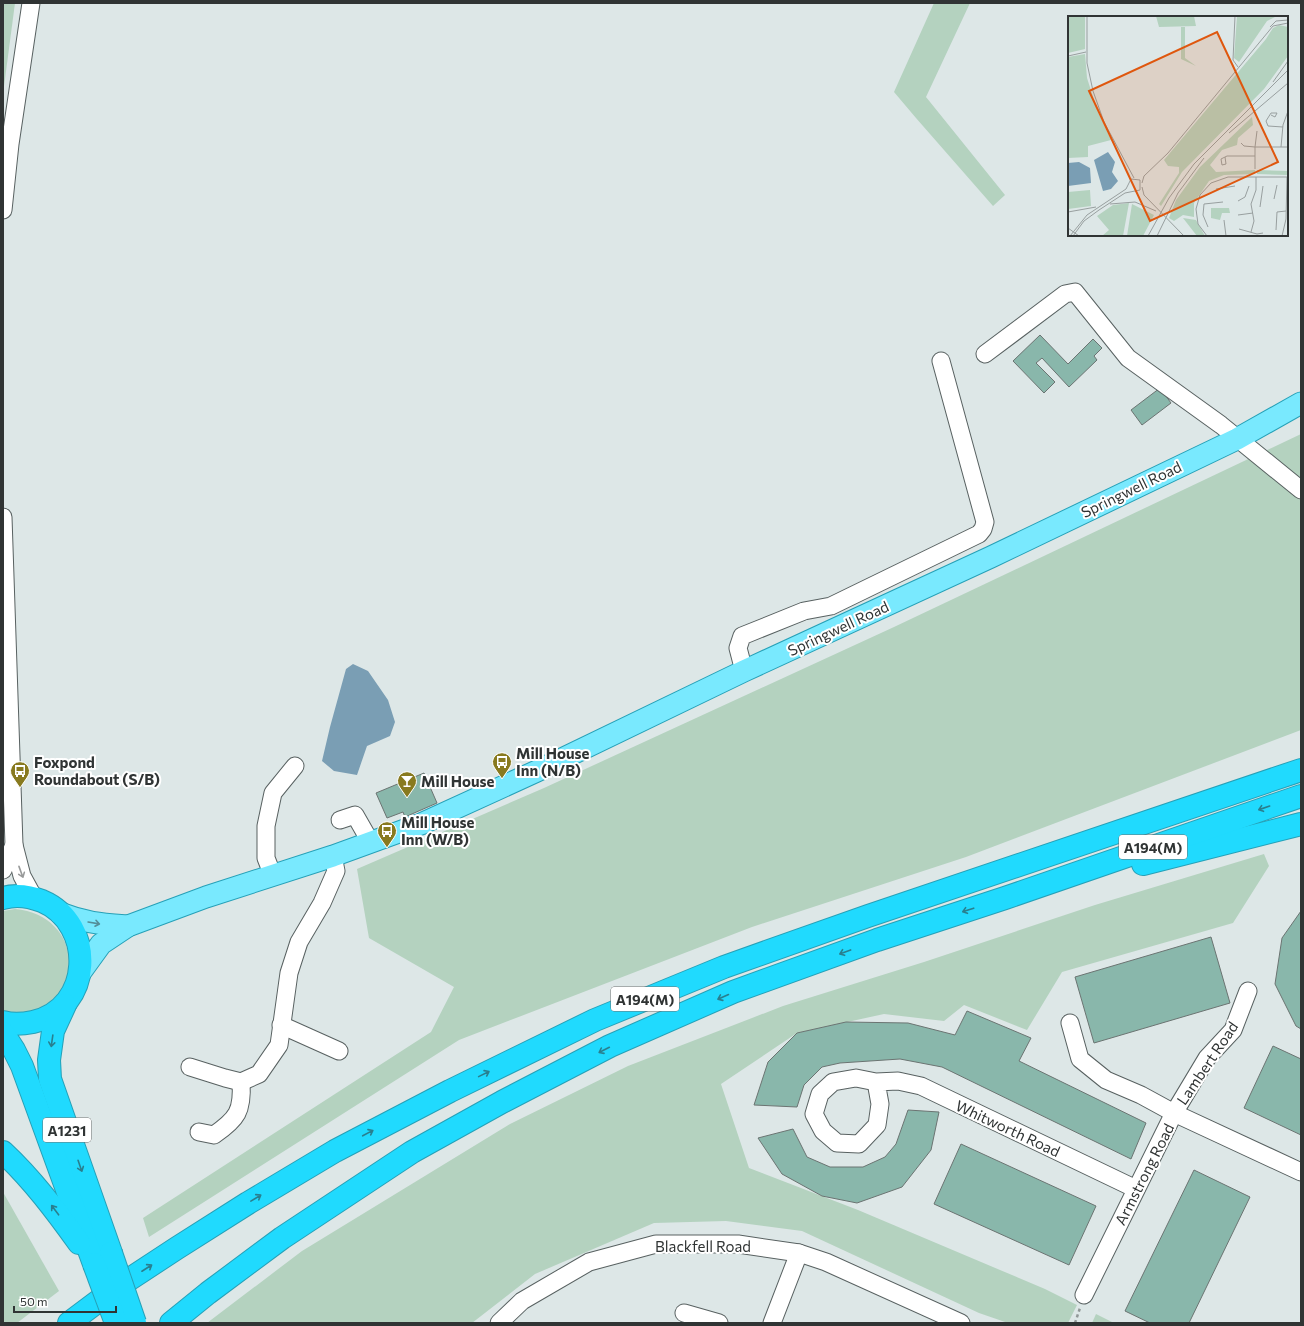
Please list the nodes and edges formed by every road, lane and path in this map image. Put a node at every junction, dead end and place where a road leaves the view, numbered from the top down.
1 (31, 3) edge
2 (3, 210) edge
3 (985, 354) dead end
4 (941, 361) dead end
5 (1301, 403) edge
6 (1236, 439) junction
7 (1301, 490) edge
8 (3, 517) edge
9 (3, 536) edge
10 (744, 671) junction
11 (295, 766) dead end
12 (1301, 767) edge
13 (1301, 770) edge
14 (1271, 780) junction
15 (1301, 796) edge
16 (340, 820) dead end
17 (1301, 824) edge
18 (371, 843) junction
19 (14, 845) junction
20 (333, 856) junction
21 (3, 870) edge
22 (273, 876) junction
23 (3, 898) edge
24 (34, 898) junction
25 (1005, 898) junction
26 (60, 913) junction
27 (128, 926) junction
28 (80, 972) junction
29 (1248, 991) dead end
30 (65, 1005) junction
31 (3, 1022) edge
32 (1070, 1024) dead end
33 (281, 1025) junction
34 (3, 1033) edge
35 (339, 1051) dead end
36 (190, 1067) dead end
37 (241, 1082) junction
38 (876, 1082) dead end
39 (1174, 1114) junction
40 (199, 1132) dead end
41 (3, 1152) edge
42 (1301, 1172) edge
43 (1136, 1188) junction
44 (799, 1253) junction
45 (102, 1258) junction
46 (1084, 1295) dead end
47 (684, 1313) dead end
48 (69, 1323) edge
49 (116, 1323) edge
50 (135, 1323) edge
51 (171, 1323) edge
52 (499, 1323) edge
53 (719, 1323) edge
54 (772, 1323) edge
55 (961, 1323) edge

1 - 2 street
3 - 6 street
4 - 10 street
5 - 6 main road, Springwell Road
6 - 7 street
6 - 10 main road, Springwell Road
8 - 9 street
9 - 19 street
10 - 18 main road, Springwell Road
11 - 22 street
12 - 14 highway, A194(M)
13 - 14 highway, A194(M)
48 -> 14 highway, A194(M)
15 -> 25 highway, A194(M)
16 - 18 street
17 - 25 highway, A194(M)
18 - 20 main road, Springwell Road
19 - 21 street
19 -> 24 street
20 - 22 main road, Springwell Road
20 - 33 street
22 - 27 main road, Springwell Road
23 - 24 highway
24 - 26 highway
25 -> 51 highway, A194(M)
26 -> 27 main road
26 - 28 highway
27 - 28 main road
28 - 30 highway
29 - 39 street, Lambert Road
30 - 31 highway
30 -> 45 highway, A1231
32 - 39 street
33 - 35 street
33 - 37 street
34 - 45 highway, A1231
36 - 37 street
37 - 40 street
38 - 43 street, Whitworth Road
39 - 42 street, Armstrong Road
39 - 43 street, Armstrong Road
45 -> 41 highway, A1231
43 - 46 street, Armstrong Road
44 - 52 street, Blackfell Road
44 - 54 street
44 - 55 street, Blackfell Road
45 - 49 highway, A1231, bridge
45 - 50 highway, A1231, bridge
47 - 53 street

